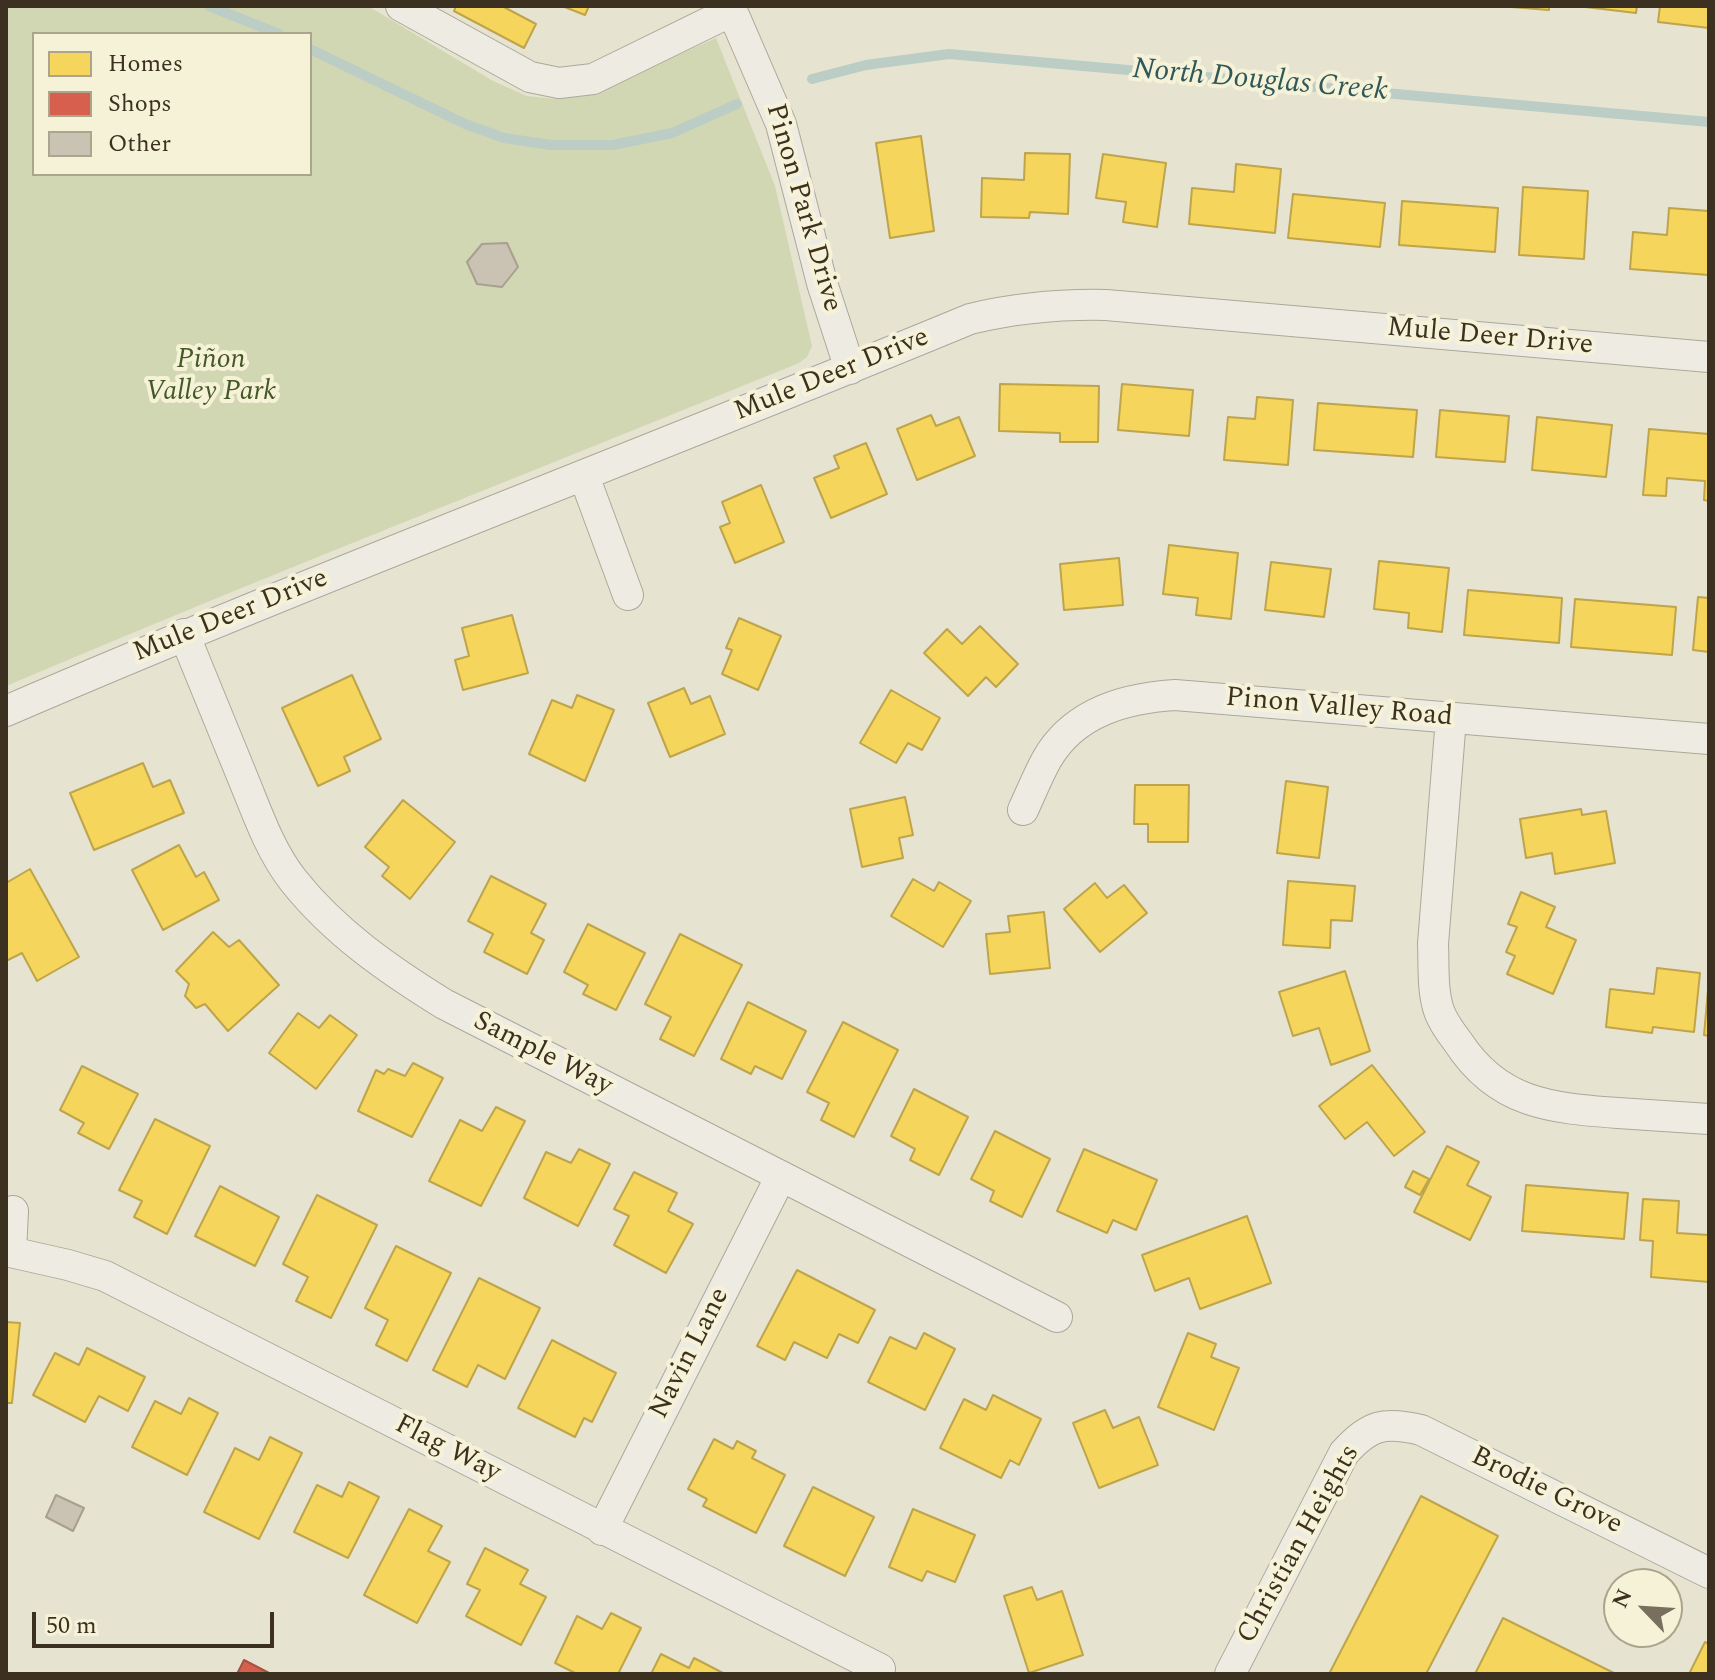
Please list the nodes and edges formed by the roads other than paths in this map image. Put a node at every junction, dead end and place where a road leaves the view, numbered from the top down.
1 (401, 6) edge
2 (731, 9) edge
3 (1709, 357) edge
4 (850, 369) junction
5 (584, 476) junction
6 (628, 595) dead end
7 (184, 634) junction
8 (6, 711) edge
9 (1451, 718) junction
10 (1709, 739) edge
11 (1023, 810) dead end
12 (1709, 1119) edge
13 (780, 1178) junction
14 (13, 1211) dead end
15 (8, 1252) edge
16 (1057, 1317) dead end
17 (1379, 1426) joint
18 (602, 1530) junction
19 (1709, 1573) edge
20 (880, 1669) dead end
21 (1230, 1674) edge

1 - 2 street
2 - 4 street, Pinon Park Drive
3 - 4 street, Mule Deer Drive
4 - 5 street, Mule Deer Drive
5 - 6 street
5 - 7 street, Mule Deer Drive
7 - 8 street, Mule Deer Drive
7 - 13 street, Sample Way
9 - 10 street, Pinon Valley Road
9 - 11 street, Pinon Valley Road
9 - 12 street
13 - 16 street, Sample Way
13 - 18 street, Navin Lane
14 - 15 street
15 - 18 street, Flag Way
17 - 19 street, Brodie Grove
17 - 21 street, Christian Heights
18 - 20 street, Flag Way

